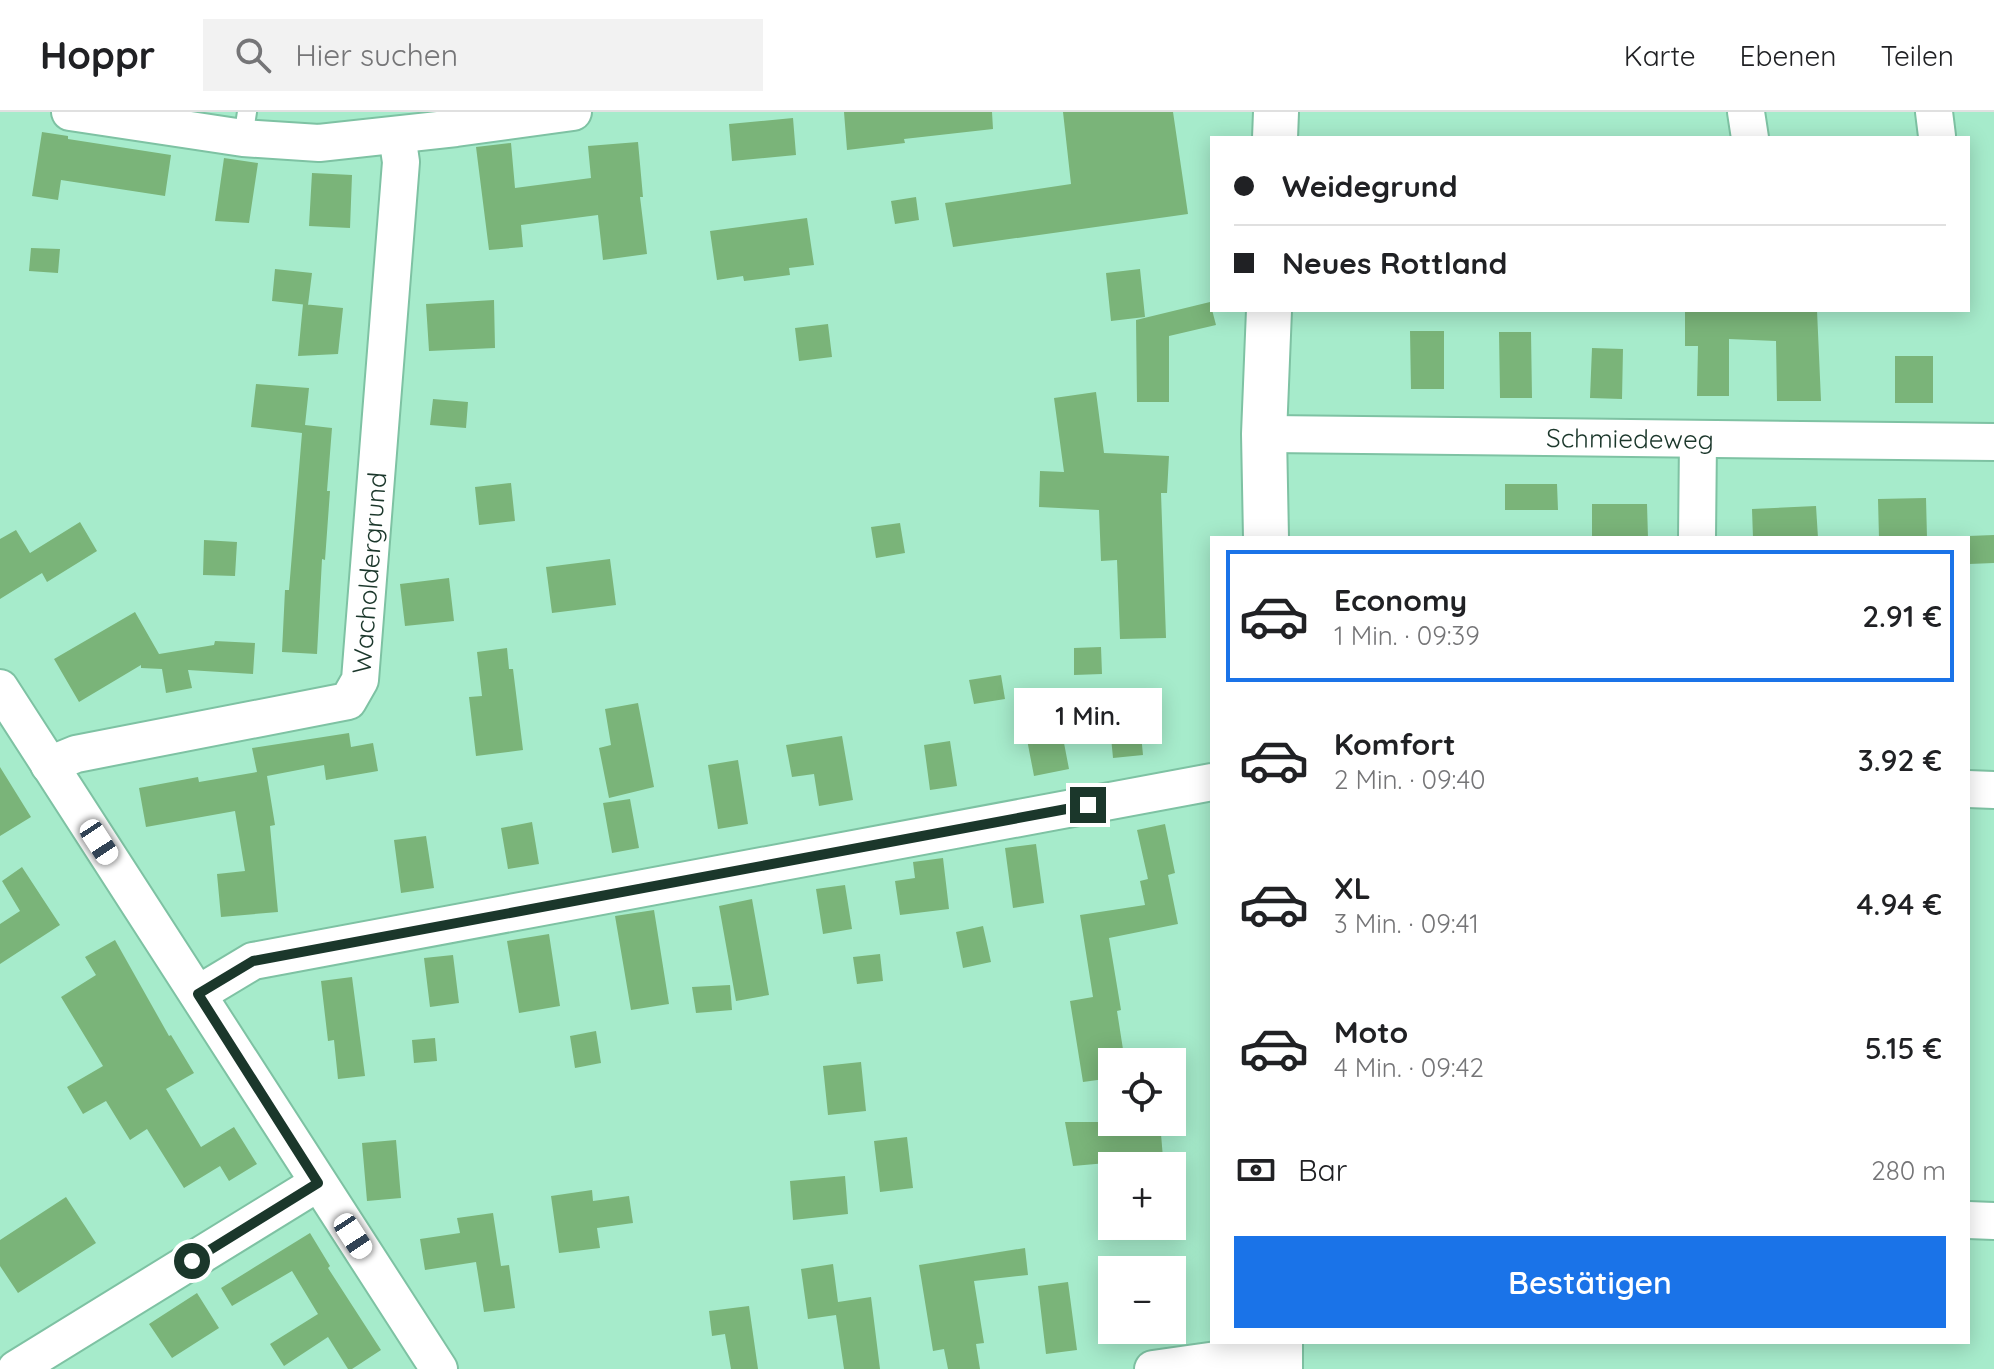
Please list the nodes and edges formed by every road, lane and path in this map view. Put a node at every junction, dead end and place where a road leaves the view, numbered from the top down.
1 (70, 112) edge
2 (573, 112) edge
3 (1276, 112) edge
4 (1746, 112) edge
5 (123, 116) edge
6 (455, 120) edge
7 (245, 125) edge
8 (397, 135) junction
9 (1275, 136) edge
10 (1750, 136) edge
11 (1269, 312) edge
12 (1264, 434) junction
13 (1698, 440) junction
14 (1994, 442) edge
15 (1266, 536) edge
16 (1697, 536) edge
17 (0, 688) edge
18 (49, 765) junction
19 (1210, 782) edge
20 (1970, 789) edge
21 (1994, 790) edge
22 (198, 994) junction
23 (318, 1183) junction
24 (1970, 1220) edge
25 (1994, 1221) edge
26 (1280, 1354) edge
27 (16, 1369) edge
28 (439, 1369) edge
29 (1153, 1369) edge

1 - 5 street
2 - 6 street
3 - 9 main road
4 - 10 street
5 - 7 street
6 - 8 street
7 - 8 street
8 - 18 street, Wacholdergrund
11 - 12 main road
12 - 13 street, Schmiedeweg
12 - 15 main road
13 - 14 street, Schmiedeweg
13 - 16 street
17 - 18 street
18 - 22 street
19 - 22 street
20 - 21 street
22 - 23 street
23 - 27 street
23 - 28 street
24 - 25 street
26 - 29 street

